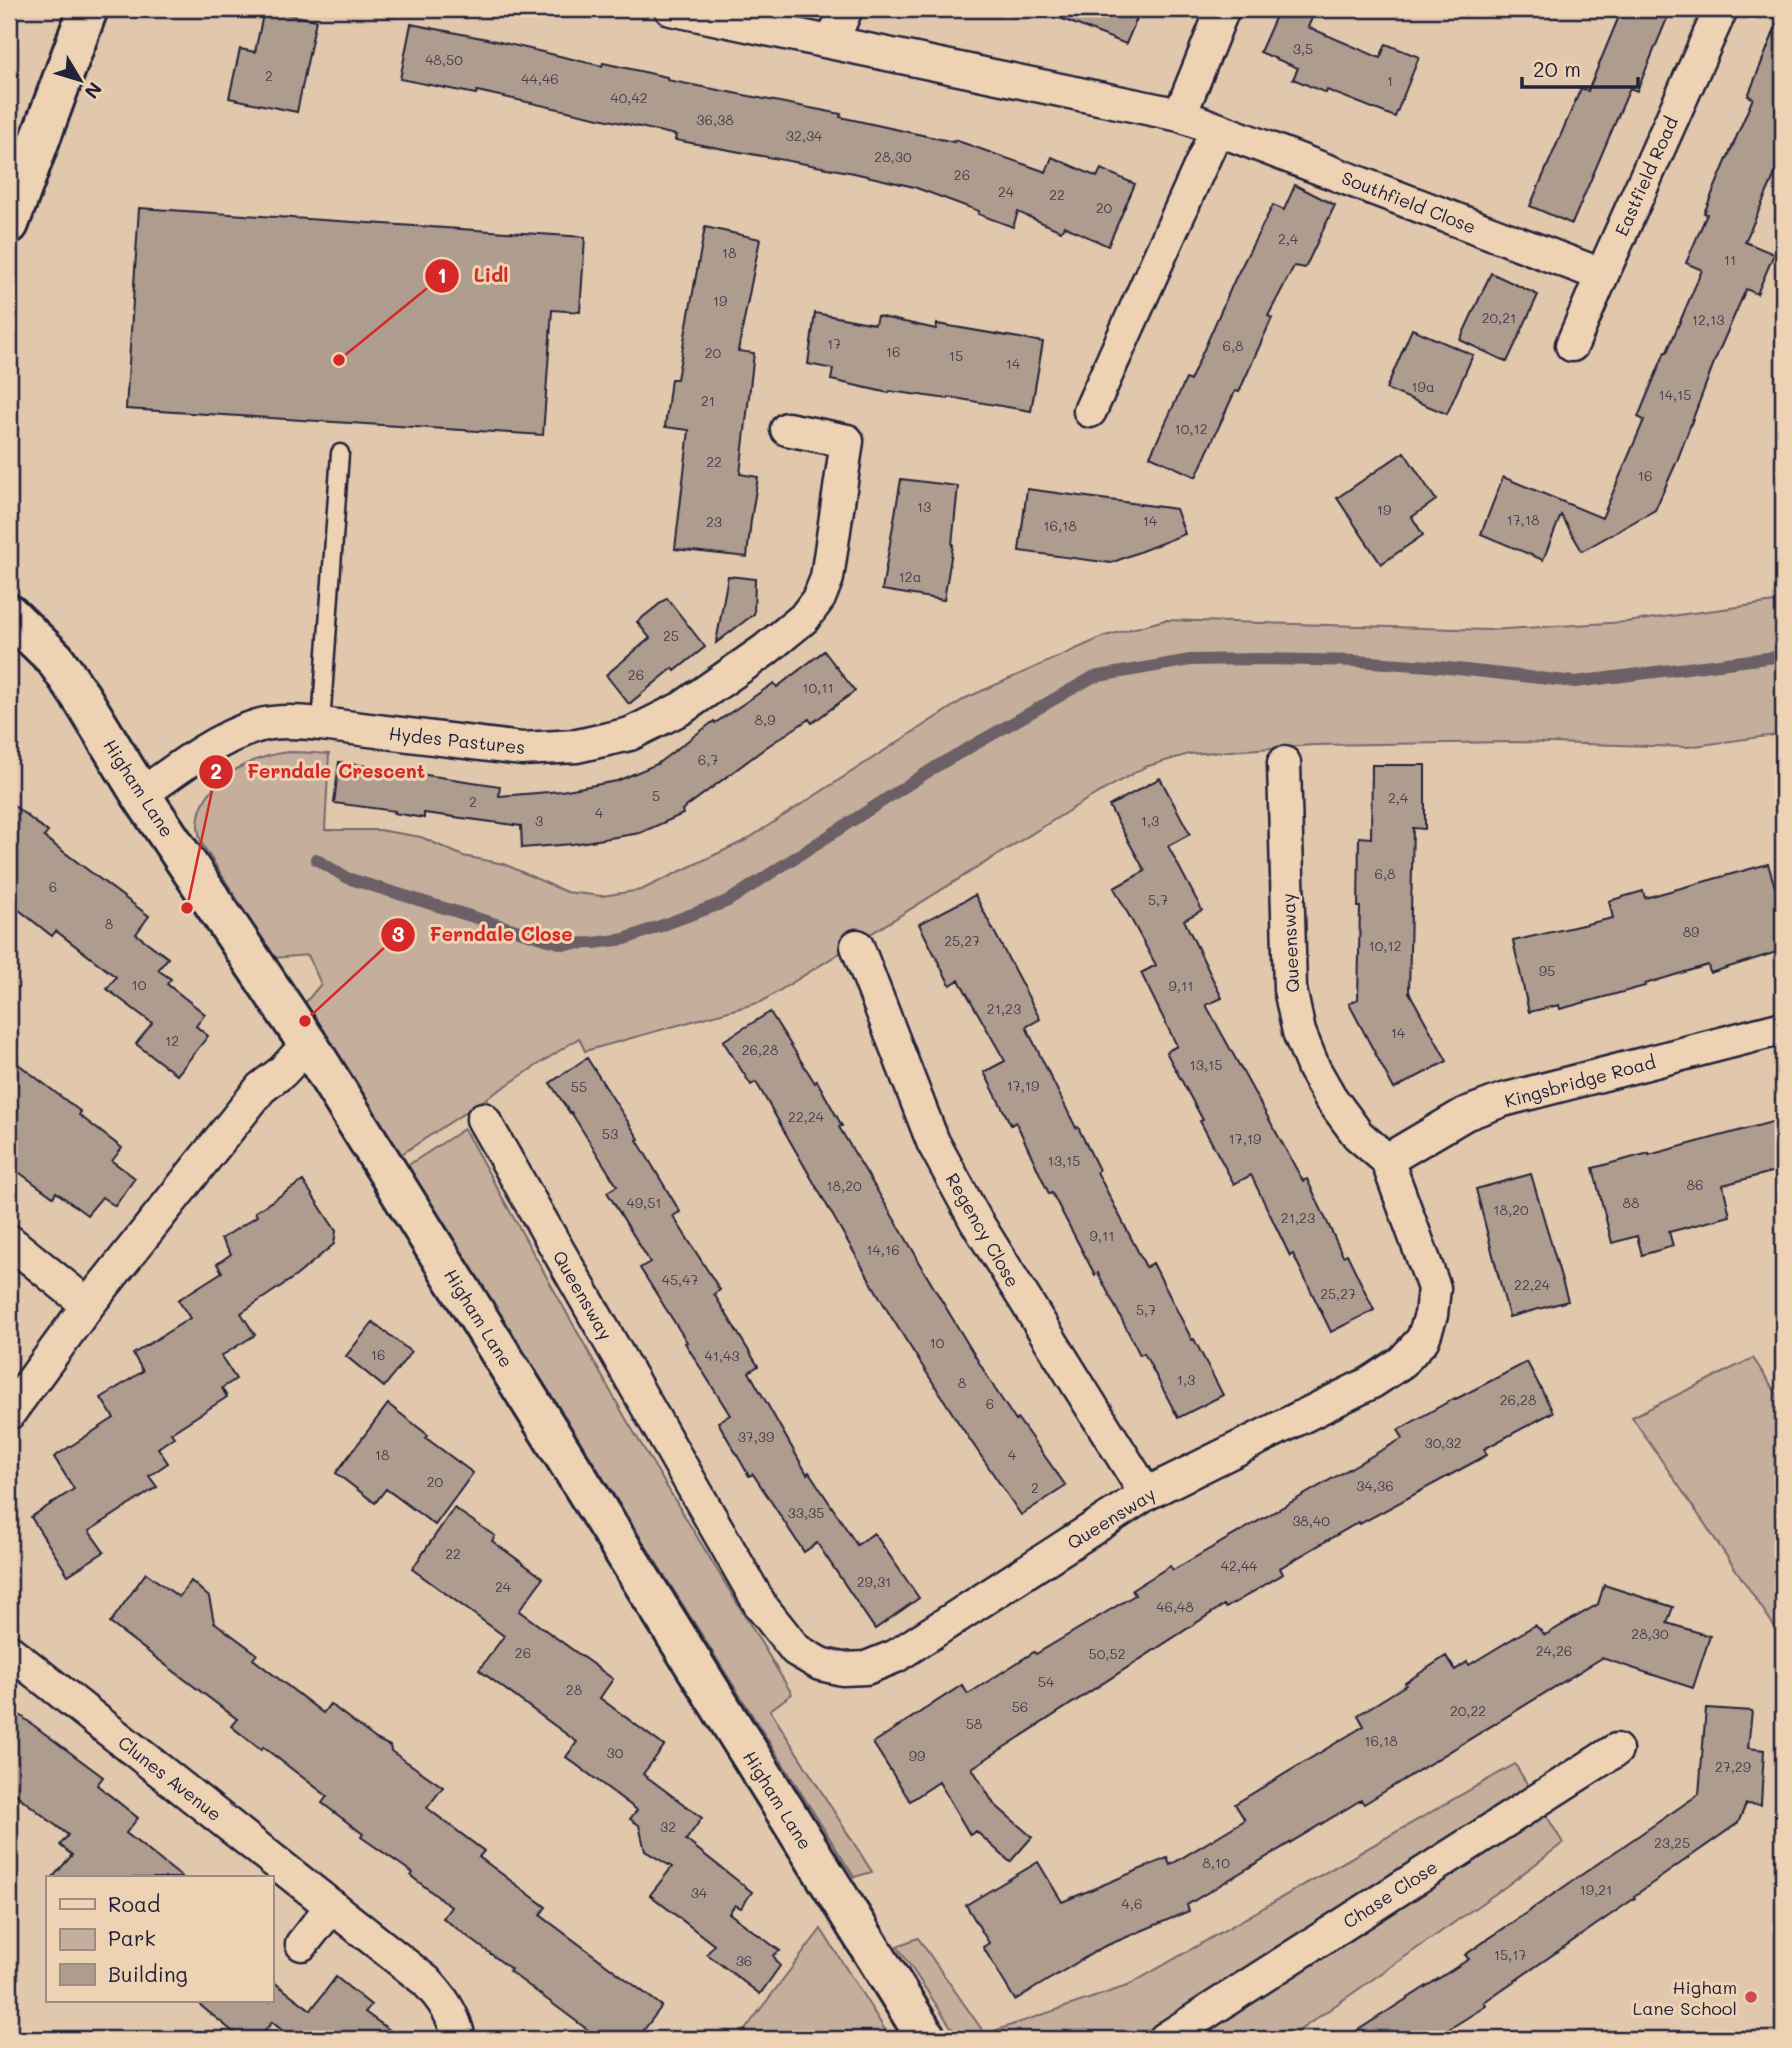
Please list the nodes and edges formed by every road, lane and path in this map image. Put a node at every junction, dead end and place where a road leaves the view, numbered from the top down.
1 (88, 9) edge
2 (671, 9) edge
3 (846, 9) edge
4 (1223, 9) edge
5 (1721, 9) edge
6 (832, 42) junction
7 (1180, 115) junction
8 (1217, 129) junction
9 (9, 224) edge
10 (1602, 275) junction
11 (1573, 345) dead end
12 (1090, 411) dead end
13 (788, 429) dead end
14 (340, 453) dead end
15 (9, 614) edge
16 (321, 724) junction
17 (1284, 763) dead end
18 (141, 794) junction
19 (857, 946) dead end
20 (1783, 1028) edge
21 (308, 1044) junction
22 (483, 1119) dead end
23 (1387, 1160) junction
24 (9, 1241) edge
25 (88, 1305) junction
26 (9, 1413) edge
27 (1146, 1494) junction
28 (9, 1651) edge
29 (1616, 1750) dead end
30 (331, 1906) junction
31 (302, 1944) dead end
32 (459, 2039) edge
33 (927, 2039) edge
34 (1165, 2039) edge

1 - 9 street
2 - 6 street, Southfield Close
3 - 6 street
4 - 7 street
5 - 10 street, Eastfield Road
6 - 7 street, Southfield Close
7 - 8 street, Southfield Close
8 - 10 street, Southfield Close
8 - 12 street
10 - 11 street, Eastfield Road
13 - 16 street, Hydes Pastures
14 - 16 lane
15 - 18 street, Higham Lane
16 - 18 street, Hydes Pastures
17 - 23 street, Queensway
18 - 21 street, Higham Lane
19 - 27 street, Regency Close
20 - 23 street, Kingsbridge Road
21 - 25 street
21 - 33 street, Higham Lane
22 - 27 street, Queensway
23 - 27 street, Queensway
24 - 25 street
25 - 26 street
28 - 30 street, Clunes Avenue
29 - 34 street, Chase Close
30 - 31 street
30 - 32 street, Clunes Avenue

